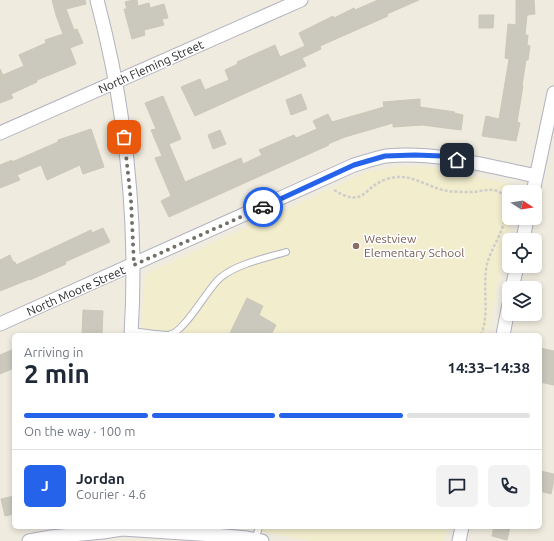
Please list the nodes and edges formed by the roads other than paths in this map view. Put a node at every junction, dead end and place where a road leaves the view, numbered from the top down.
1 (97, 0) edge
2 (301, 0) edge
3 (116, 82) junction
4 (554, 93) edge
5 (0, 133) edge
6 (536, 176) junction
7 (534, 185) edge
8 (286, 252) dead end
9 (134, 265) junction
10 (505, 321) edge
11 (0, 324) edge
12 (131, 333) edge
13 (175, 333) edge
14 (502, 333) edge
15 (462, 529) edge
16 (102, 533) edge
17 (258, 536) edge
18 (29, 541) edge
19 (459, 541) edge

1 - 3 street
2 - 3 street, North Fleming Street
3 - 5 street, North Fleming Street
3 - 9 street
4 - 6 street
6 - 7 street
6 - 9 street, North Moore Street
8 - 13 lane
9 - 11 street, North Moore Street
9 - 12 street
10 - 14 street
15 - 19 street
16 - 17 street
16 - 18 street

